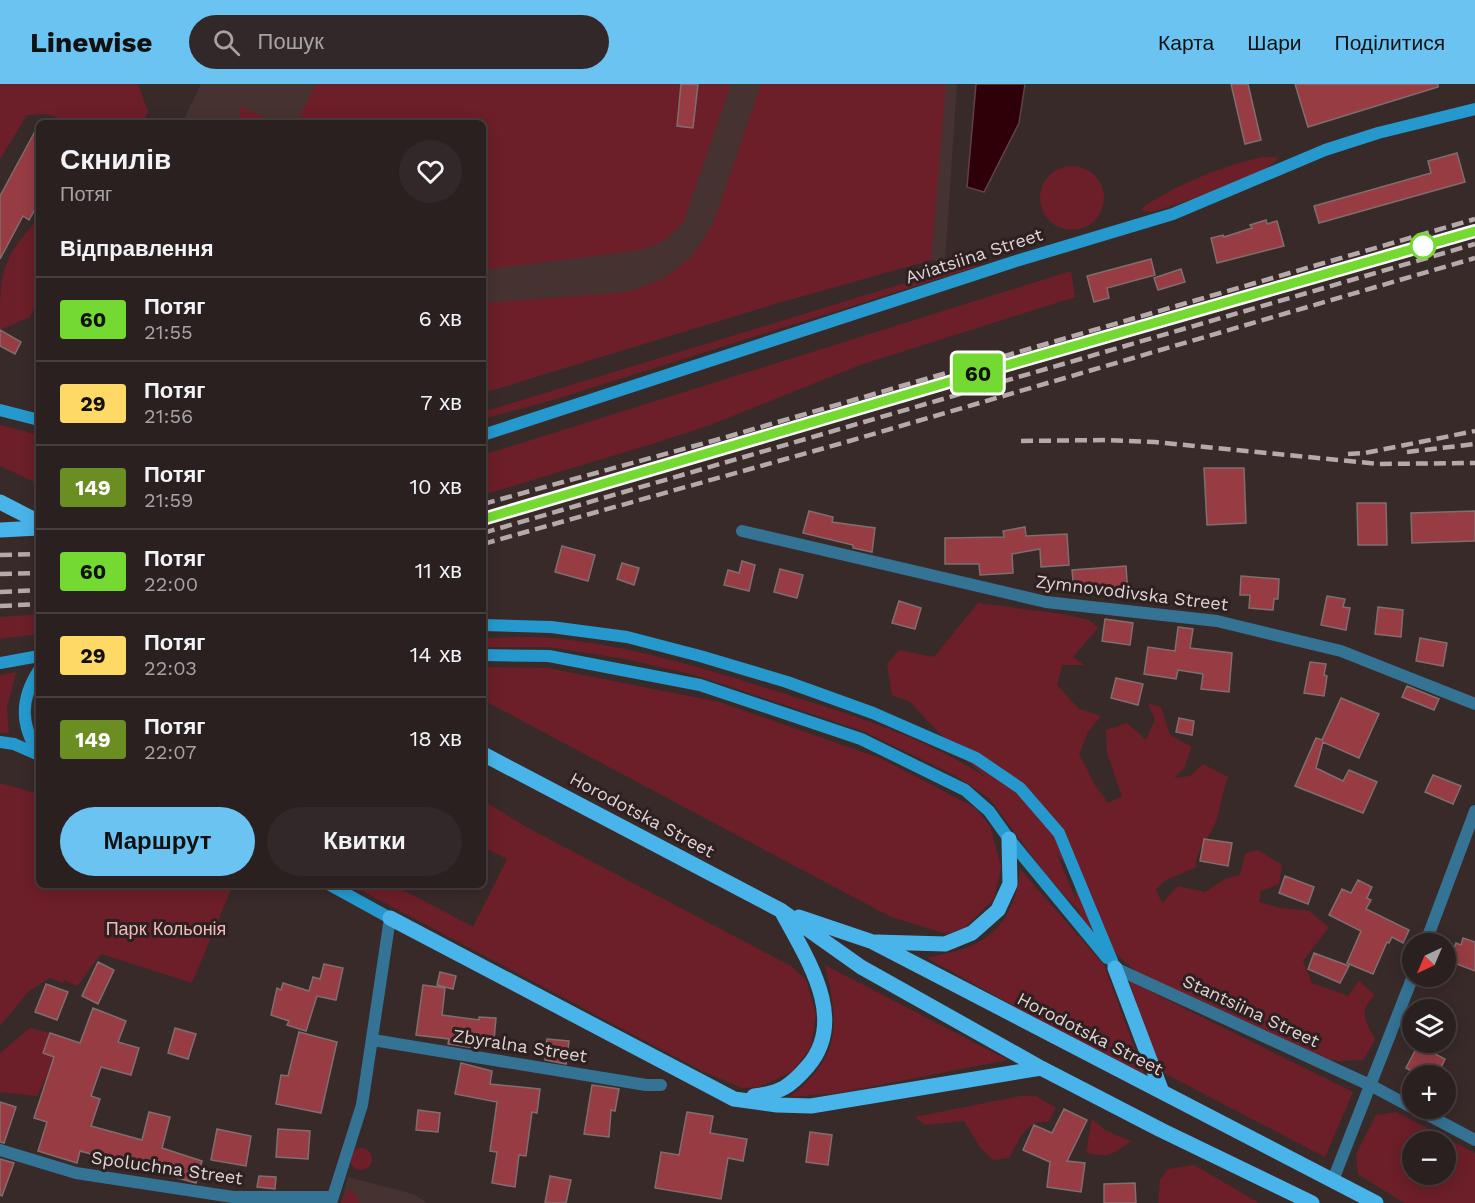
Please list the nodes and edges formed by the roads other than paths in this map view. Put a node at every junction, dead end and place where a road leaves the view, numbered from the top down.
1 (1475, 109) edge
2 (0, 410) edge
3 (36, 419) edge
4 (486, 434) edge
5 (0, 502) edge
6 (36, 520) edge
7 (36, 528) edge
8 (0, 530) edge
9 (742, 531) dead end
10 (486, 626) edge
11 (486, 655) edge
12 (36, 657) edge
13 (0, 663) edge
14 (36, 674) edge
15 (1475, 704) edge
16 (0, 742) edge
17 (36, 749) edge
18 (36, 753) edge
19 (486, 756) edge
20 (1475, 811) edge
21 (1009, 839) junction
22 (335, 888) edge
23 (782, 911) junction
24 (390, 918) junction
25 (1429, 933) edge
26 (873, 942) junction
27 (1115, 968) junction
28 (1409, 987) edge
29 (373, 1040) junction
30 (1041, 1068) junction
31 (661, 1085) dead end
32 (1372, 1086) junction
33 (1161, 1092) junction
34 (734, 1099) junction
35 (1402, 1102) edge
36 (1435, 1119) edge
37 (1475, 1140) edge
38 (0, 1150) edge
39 (1333, 1180) junction
40 (332, 1200) edge
41 (1312, 1203) edge
42 (1376, 1203) edge

1 - 4 street, Aviatsiina Street
2 - 3 street
5 - 6 main road
7 - 8 main road
9 - 15 street, Zymnovodivska Street
10 - 27 street
11 - 21 street
12 - 13 street
14 - 17 street
16 - 18 street
19 - 23 main road, Horodotska Street
20 - 25 street
21 - 26 main road
21 - 27 street
22 - 24 street
23 - 26 main road, Horodotska Street
23 - 30 main road, Horodotska Street
23 - 34 main road
24 - 29 street
24 - 34 main road
26 - 33 main road, Horodotska Street
27 - 32 street, Stantsiina Street
27 - 33 main road
28 - 32 street
29 - 31 street, Zbyralna Street
29 - 40 street
30 - 34 main road
30 - 41 main road, Horodotska Street
32 - 35 street, Stantsiina Street
32 - 39 street
33 - 39 main road, Horodotska Street
36 - 37 street, Stantsiina Street
38 - 40 street, Spoluchna Street
39 - 42 main road, Horodotska Street

